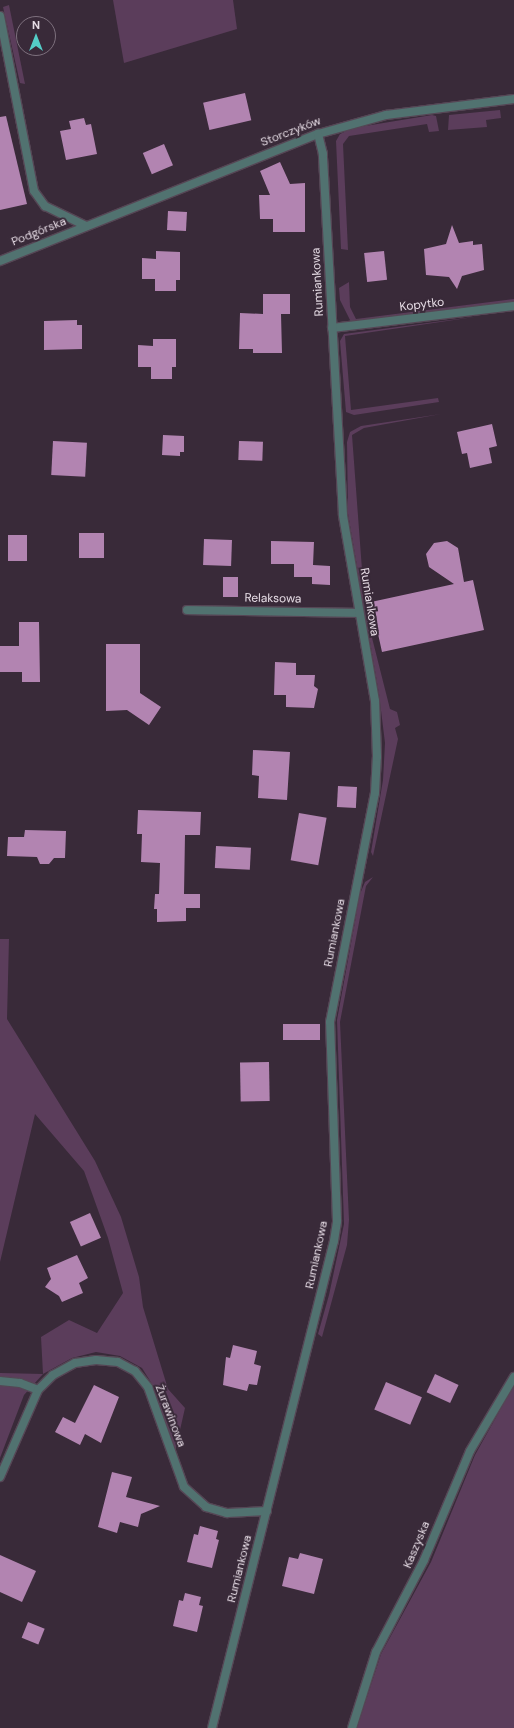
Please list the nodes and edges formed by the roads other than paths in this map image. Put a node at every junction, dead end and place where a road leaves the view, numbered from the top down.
1 (0, 16) edge
2 (514, 98) edge
3 (318, 134) junction
4 (86, 226) junction
5 (0, 261) edge
6 (514, 306) edge
7 (332, 328) junction
8 (187, 610) dead end
9 (359, 613) junction
10 (514, 1376) edge
11 (0, 1381) edge
12 (38, 1390) junction
13 (0, 1477) edge
14 (267, 1511) junction
15 (212, 1728) edge
16 (352, 1728) edge

1 - 4 street
2 - 3 street, Storczyków
3 - 4 street, Storczyków
3 - 7 street, Rumiankowa
4 - 5 street, Podgórska
6 - 7 street, Kopytko
7 - 9 street, Rumiankowa
8 - 9 street, Relaksowa
9 - 14 street, Rumiankowa
10 - 16 street, Kaszyska
11 - 12 street
12 - 13 street, Żurawinowa
12 - 14 street, Żurawinowa
14 - 15 street, Rumiankowa

